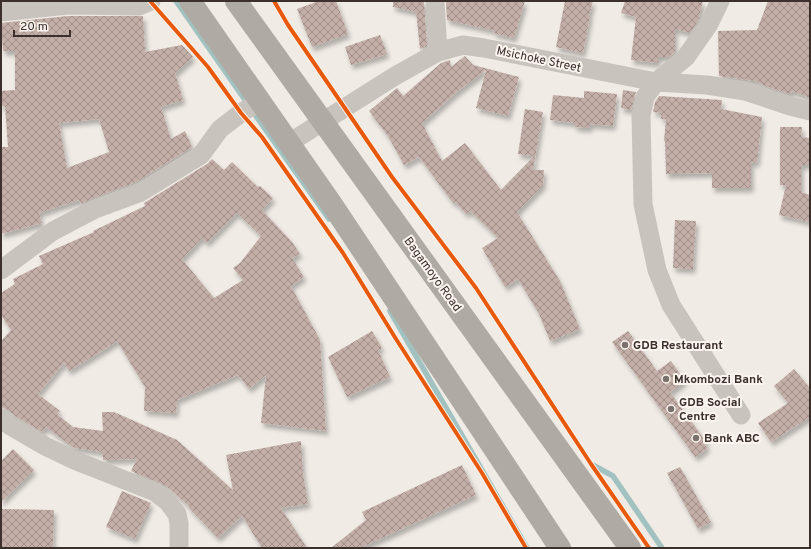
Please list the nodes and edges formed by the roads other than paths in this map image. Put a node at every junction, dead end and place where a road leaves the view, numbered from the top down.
1 (151, 1) edge
2 (190, 1) edge
3 (236, 1) edge
4 (435, 1) edge
5 (720, 1) edge
6 (1, 12) edge
7 (438, 52) junction
8 (656, 82) junction
9 (260, 101) junction
10 (810, 111) edge
11 (323, 121) junction
12 (289, 144) junction
13 (1, 270) edge
14 (741, 415) dead end
15 (1, 418) edge
16 (179, 548) edge
17 (560, 548) edge
18 (630, 548) edge

1 - 6 street
2 - 9 highway
3 - 11 highway, Bagamoyo Road
4 - 7 street
5 - 8 street
7 - 8 street, Msichoke Street
7 - 11 street, Msichoke Street
8 - 10 street, Msichoke Street
8 - 14 street
9 - 12 highway
9 - 13 street
11 - 12 street, Msichoke Street
11 - 18 highway, Bagamoyo Road
12 - 17 highway
15 - 16 street

